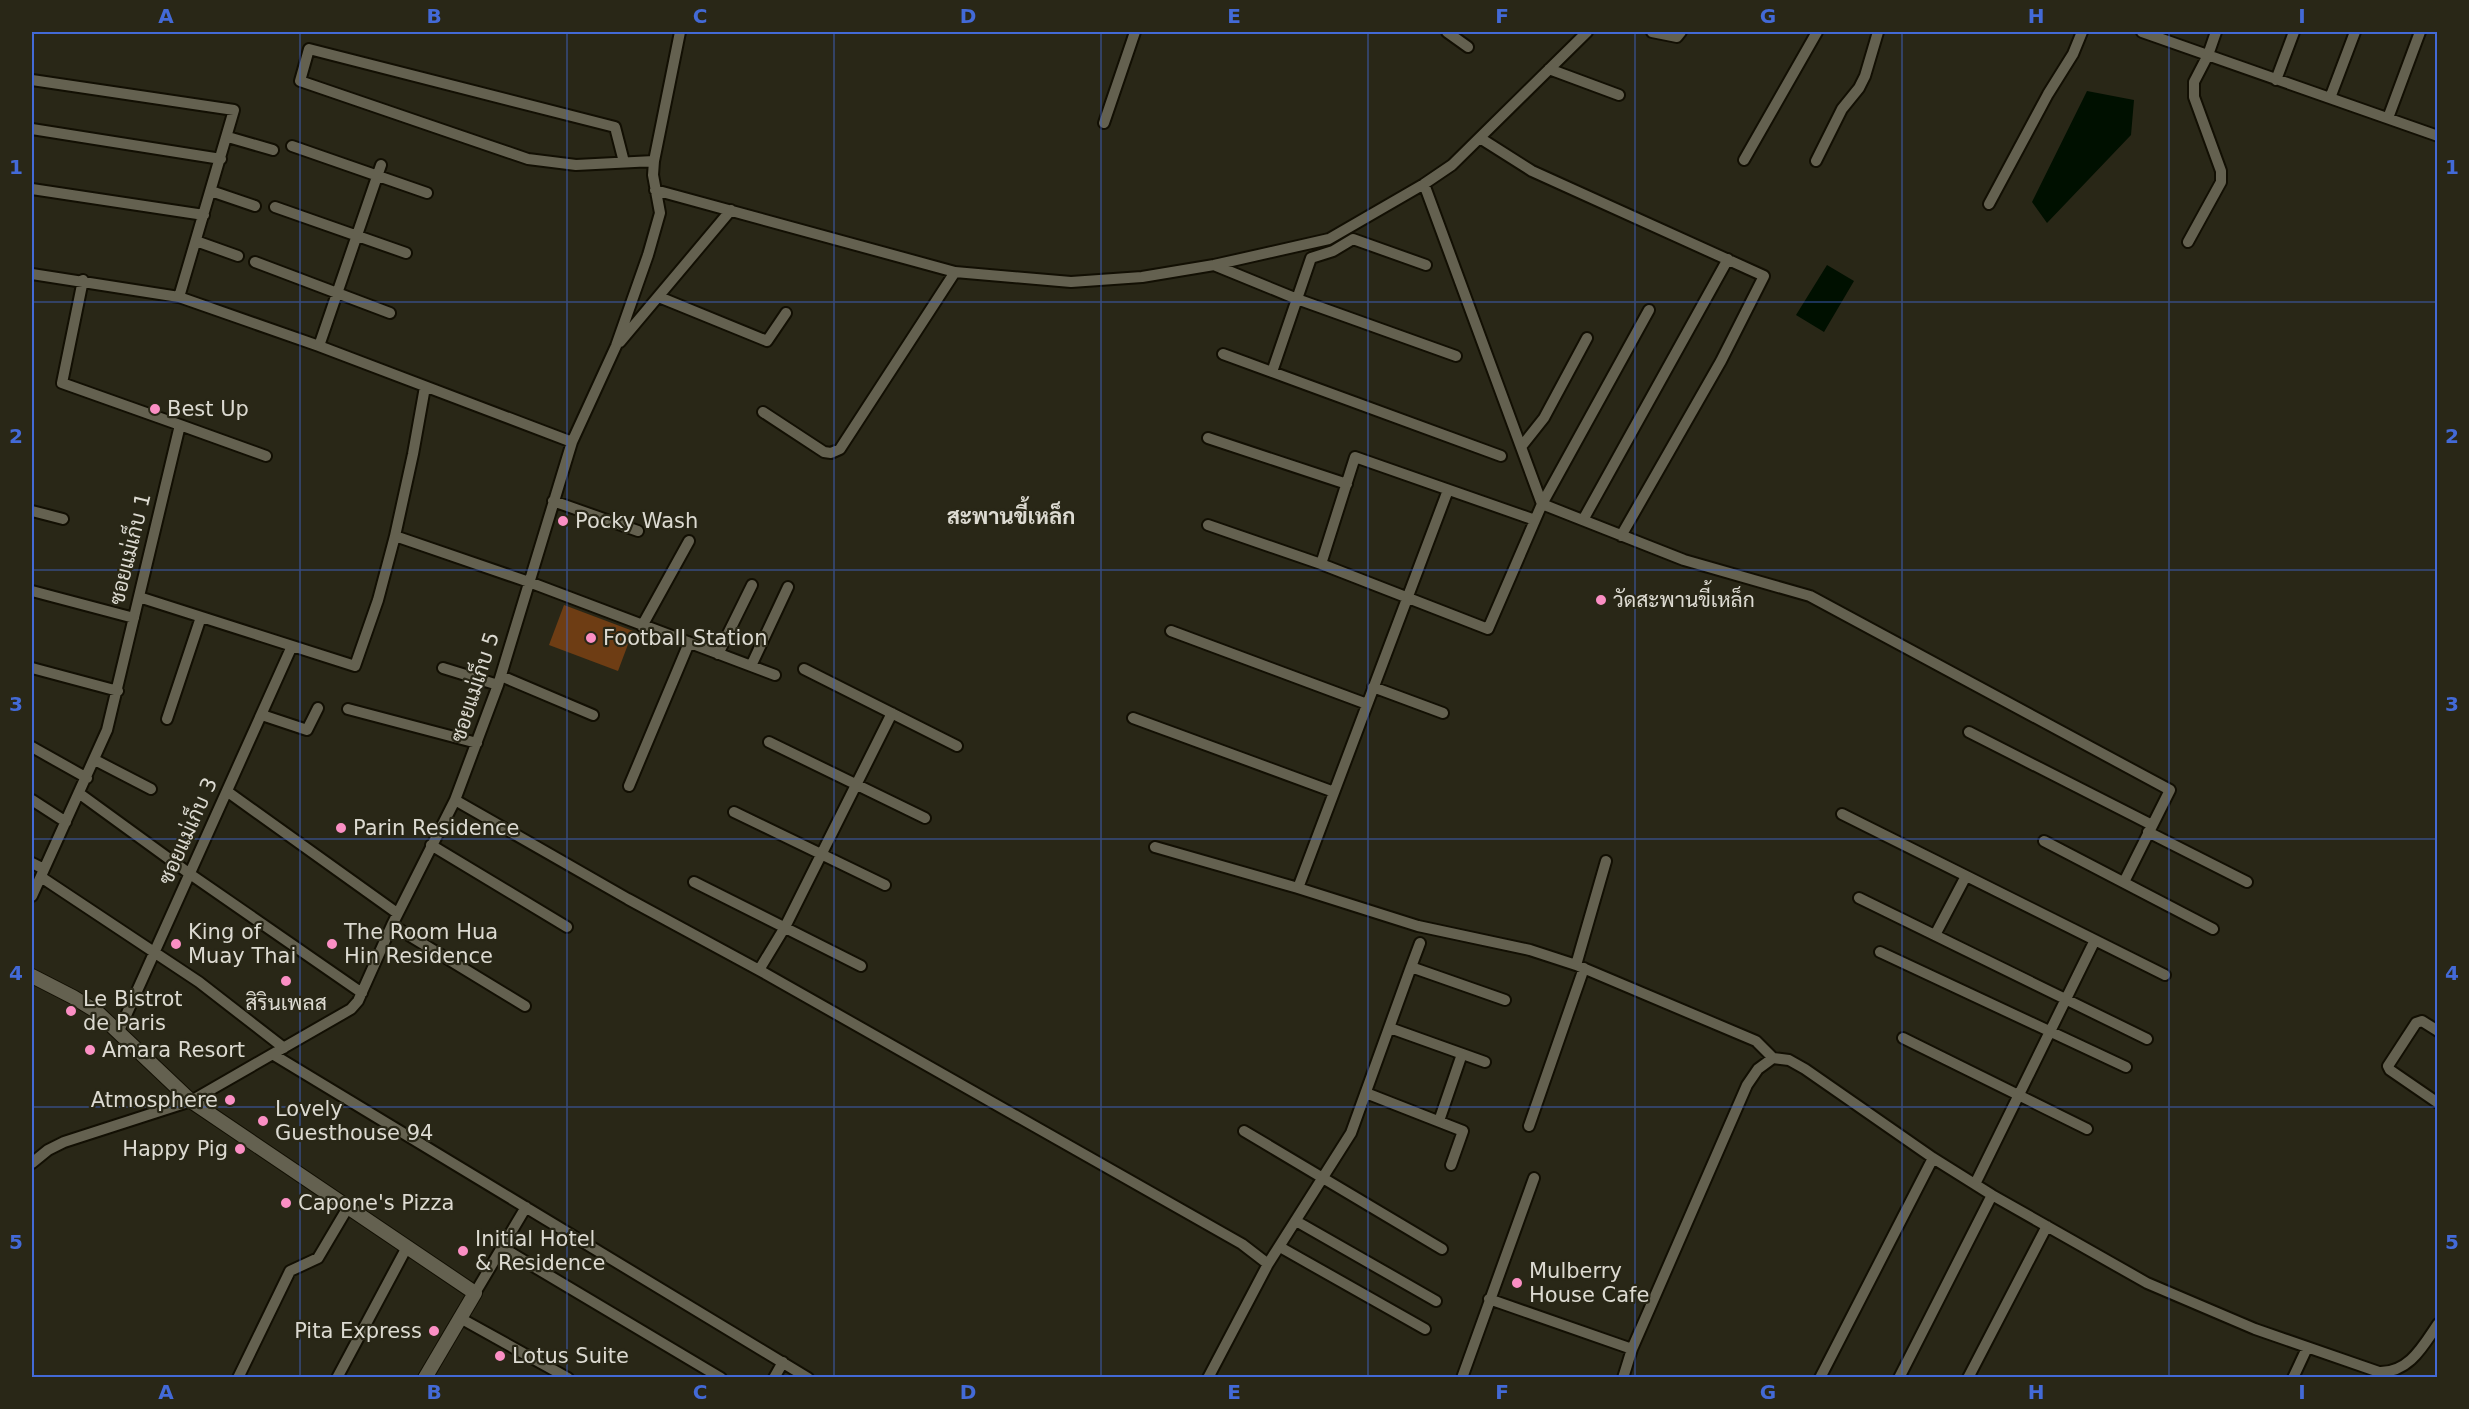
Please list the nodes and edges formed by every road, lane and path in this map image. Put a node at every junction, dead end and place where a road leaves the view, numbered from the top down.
1 (680, 32) edge
2 (1135, 32) edge
3 (1447, 32) edge
4 (1587, 32) edge
5 (1652, 32) edge
6 (1681, 32) edge
7 (1816, 32) edge
8 (1878, 32) edge
9 (2082, 32) edge
10 (2142, 32) edge
11 (2216, 32) edge
12 (2294, 32) edge
13 (2355, 32) edge
14 (2420, 32) edge
15 (1468, 47) dead end
16 (2208, 55) junction
17 (1549, 69) junction
18 (32, 80) edge
19 (2276, 80) junction
20 (1619, 95) dead end
21 (2330, 98) junction
22 (2388, 118) junction
23 (1104, 123) dead end
24 (32, 129) edge
25 (2438, 136) edge
26 (228, 137) junction
27 (1480, 138) junction
28 (292, 146) dead end
29 (273, 150) dead end
30 (221, 159) junction
31 (1744, 160) dead end
32 (1816, 160) dead end
33 (654, 161) junction
34 (624, 162) junction
35 (381, 165) dead end
36 (377, 177) junction
37 (1424, 184) junction
38 (32, 189) edge
39 (655, 190) junction
40 (212, 191) junction
41 (427, 193) dead end
42 (1989, 204) dead end
43 (255, 206) dead end
44 (275, 207) dead end
45 (731, 210) junction
46 (204, 214) junction
47 (357, 235) junction
48 (196, 241) junction
49 (2188, 242) dead end
50 (406, 253) dead end
51 (238, 256) dead end
52 (1728, 259) junction
53 (255, 262) dead end
54 (1214, 265) junction
55 (1426, 265) dead end
56 (956, 272) junction
57 (32, 274) edge
58 (83, 280) junction
59 (338, 293) junction
60 (179, 297) junction
61 (659, 297) junction
62 (1297, 299) junction
63 (1649, 309) dead end
64 (390, 313) dead end
65 (786, 313) dead end
66 (1587, 338) dead end
67 (319, 346) junction
68 (616, 346) junction
69 (1223, 354) dead end
70 (1456, 356) dead end
71 (1272, 372) junction
72 (425, 387) junction
73 (763, 412) dead end
74 (180, 425) junction
75 (1208, 438) dead end
76 (572, 442) junction
77 (1521, 447) junction
78 (266, 456) dead end
79 (1501, 456) dead end
80 (1347, 484) junction
81 (1448, 490) junction
82 (553, 501) junction
83 (1542, 504) junction
84 (32, 511) edge
85 (63, 519) dead end
86 (1535, 520) junction
87 (1582, 520) junction
88 (1208, 525) dead end
89 (638, 531) dead end
90 (395, 536) junction
91 (1621, 536) junction
92 (689, 541) dead end
93 (1321, 564) junction
94 (529, 582) junction
95 (752, 585) dead end
96 (788, 587) dead end
97 (32, 591) edge
98 (139, 597) junction
99 (1407, 597) junction
100 (201, 617) junction
101 (134, 618) junction
102 (642, 626) junction
103 (1171, 631) dead end
104 (689, 643) junction
105 (292, 646) junction
106 (718, 654) junction
107 (751, 666) junction
108 (32, 668) edge
109 (443, 668) dead end
110 (804, 669) dead end
111 (775, 675) dead end
112 (500, 680) junction
113 (1373, 687) junction
114 (118, 691) junction
115 (1367, 704) junction
116 (318, 708) dead end
117 (348, 709) dead end
118 (892, 713) junction
119 (1443, 714) dead end
120 (262, 715) junction
121 (593, 715) dead end
122 (1133, 718) dead end
123 (167, 719) dead end
124 (1968, 732) dead end
125 (769, 742) dead end
126 (477, 743) junction
127 (957, 746) dead end
128 (32, 747) edge
129 (95, 760) junction
130 (87, 778) junction
131 (856, 784) junction
132 (629, 786) dead end
133 (151, 789) dead end
134 (228, 792) junction
135 (1334, 792) junction
136 (80, 794) junction
137 (32, 800) edge
138 (455, 800) junction
139 (734, 812) dead end
140 (1842, 814) dead end
141 (925, 818) dead end
142 (66, 822) junction
143 (2150, 829) junction
144 (2044, 841) dead end
145 (431, 845) junction
146 (1155, 847) dead end
147 (821, 854) junction
148 (1606, 861) dead end
149 (32, 863) edge
150 (42, 873) junction
151 (190, 874) junction
152 (1966, 876) junction
153 (694, 882) dead end
154 (2124, 882) junction
155 (2247, 882) dead end
156 (885, 885) dead end
157 (1298, 888) junction
158 (32, 896) edge
159 (1859, 898) dead end
160 (398, 913) junction
161 (392, 925) junction
162 (567, 927) dead end
163 (785, 927) junction
164 (2213, 929) dead end
165 (1935, 936) junction
166 (2095, 940) junction
167 (1420, 943) dead end
168 (155, 952) junction
169 (1880, 952) dead end
170 (861, 966) dead end
171 (1580, 966) junction
172 (1411, 968) junction
173 (759, 970) junction
174 (2165, 975) dead end
175 (32, 976) edge
176 (362, 993) junction
177 (1505, 1000) dead end
178 (2066, 1000) junction
179 (525, 1006) dead end
180 (1390, 1028) junction
181 (119, 1031) junction
182 (2438, 1031) edge
183 (2050, 1032) junction
184 (1903, 1038) dead end
185 (2147, 1039) dead end
186 (284, 1048) junction
187 (1462, 1054) junction
188 (274, 1055) junction
189 (1773, 1058) junction
190 (1485, 1062) dead end
191 (2126, 1067) dead end
192 (1366, 1092) junction
193 (2019, 1095) junction
194 (191, 1101) junction
195 (2438, 1103) edge
196 (1439, 1122) junction
197 (1529, 1126) dead end
198 (2087, 1129) dead end
199 (1244, 1131) dead end
200 (1933, 1158) junction
201 (32, 1163) edge
202 (1450, 1164) dead end
203 (1322, 1178) junction
204 (1534, 1178) dead end
205 (1975, 1184) junction
206 (1992, 1195) junction
207 (526, 1207) junction
208 (347, 1209) junction
209 (1296, 1221) junction
210 (2047, 1226) junction
211 (407, 1247) junction
212 (501, 1247) junction
213 (1280, 1247) junction
214 (1442, 1249) dead end
215 (1268, 1264) junction
216 (475, 1293) junction
217 (1489, 1299) junction
218 (1436, 1301) dead end
219 (460, 1318) junction
220 (2438, 1324) edge
221 (1425, 1329) dead end
222 (2307, 1347) junction
223 (1632, 1349) junction
224 (783, 1362) junction
225 (238, 1377) edge
226 (337, 1377) edge
227 (425, 1377) edge
228 (568, 1377) edge
229 (721, 1377) edge
230 (774, 1377) edge
231 (808, 1377) edge
232 (1208, 1377) edge
233 (1462, 1377) edge
234 (1623, 1377) edge
235 (1820, 1377) edge
236 (1899, 1377) edge
237 (1968, 1377) edge
238 (2293, 1377) edge

1 - 33 street, ซอยแม่เก็บ 5
2 - 23 street
3 - 15 street
4 - 17 street
5 - 6 street
7 - 31 street
8 - 32 street
9 - 42 street
10 - 16 street
11 - 16 street
12 - 19 street
13 - 21 street
14 - 22 street
16 - 19 street
16 - 49 street
17 - 20 street
17 - 27 street
18 - 26 street
19 - 21 street
21 - 22 street
22 - 25 street
24 - 30 street
26 - 29 street
26 - 30 street
27 - 37 street
27 - 52 street
28 - 36 street
30 - 40 street
33 - 34 street
33 - 39 street, ซอยแม่เก็บ 5
34 - 34 street
35 - 36 street
36 - 41 street
36 - 47 street
37 - 54 street
37 - 77 street
38 - 46 street
39 - 45 street
39 - 68 street, ซอยแม่เก็บ 5
40 - 43 street
40 - 46 street
44 - 47 street
45 - 56 street
45 - 61 street
46 - 48 street
47 - 50 street
47 - 59 street
48 - 51 street
48 - 60 street
52 - 87 street
52 - 91 street
53 - 59 street
54 - 56 street
54 - 62 street
55 - 62 street
56 - 73 street
57 - 58 street
58 - 60 street
58 - 74 street
59 - 64 street
59 - 67 street
60 - 67 street
61 - 65 street
61 - 68 street
62 - 70 street
62 - 71 street
63 - 83 street
66 - 77 street
67 - 72 street
68 - 76 street, ซอยแม่เก็บ 5
69 - 71 street
71 - 79 street
72 - 76 street
72 - 90 street
74 - 78 street
74 - 98 street, ซอยแม่เก็บ 1
75 - 80 street
76 - 82 street, ซอยแม่เก็บ 5
77 - 83 street
80 - 81 street
80 - 93 street
81 - 86 street
81 - 99 street
82 - 89 street
82 - 94 street, ซอยแม่เก็บ 5
83 - 86 street
83 - 87 street
84 - 85 street
86 - 99 street
87 - 91 street
88 - 93 street
90 - 94 street
90 - 105 street
91 - 143 street
92 - 102 street
93 - 99 street
94 - 102 street
94 - 112 street, ซอยแม่เก็บ 5
95 - 106 street
96 - 107 street
97 - 101 street
98 - 100 street
98 - 101 street, ซอยแม่เก็บ 1
99 - 113 street
100 - 105 street
100 - 123 street
101 - 114 street, ซอยแม่เก็บ 1
102 - 104 street
103 - 115 street
104 - 106 street
104 - 132 street
105 - 120 street, ซอยแม่เก็บ 3
106 - 107 street
107 - 111 street
108 - 114 street
109 - 112 street
110 - 118 street
112 - 121 street
112 - 126 street, ซอยแม่เก็บ 5
113 - 115 street
113 - 119 street
114 - 129 street, ซอยแม่เก็บ 1
115 - 135 street
116 - 120 street
117 - 126 street
118 - 127 street
118 - 131 street
120 - 134 street, ซอยแม่เก็บ 3
122 - 135 street
124 - 143 street
125 - 131 street
126 - 138 street, ซอยแม่เก็บ 5
128 - 130 street
129 - 130 street, ซอยแม่เก็บ 1
129 - 133 street
130 - 136 street, ซอยแม่เก็บ 1
131 - 141 street
131 - 147 street
134 - 151 street, ซอยแม่เก็บ 3
134 - 160 street
135 - 157 street
136 - 142 street, ซอยแม่เก็บ 1
136 - 151 street
137 - 142 street
138 - 145 street, ซอยแม่เก็บ 5
138 - 173 street
139 - 147 street
140 - 152 street
142 - 150 street, ซอยแม่เก็บ 1
143 - 154 street
143 - 155 street
144 - 154 street
145 - 160 street, ซอยแม่เก็บ 5
145 - 162 street
146 - 157 street
147 - 156 street
147 - 163 street
148 - 171 street
149 - 150 street
150 - 158 street, ซอยแม่เก็บ 1
150 - 168 street
151 - 168 street, ซอยแม่เก็บ 3
151 - 176 street
152 - 165 street
152 - 166 street
153 - 163 street
154 - 164 street
157 - 171 street
159 - 165 street
160 - 161 street, ซอยแม่เก็บ 5
161 - 176 street, ซอยแม่เก็บ 5
161 - 179 street
163 - 170 street
163 - 173 street
165 - 178 street
166 - 174 street
166 - 178 street
167 - 172 street
168 - 181 street, ซอยแม่เก็บ 3
168 - 186 street
169 - 183 street
171 - 189 street
171 - 197 street
172 - 177 street
172 - 180 street
173 - 215 street
175 - 181 street
176 - 186 street, ซอยแม่เก็บ 5
178 - 183 street
178 - 185 street
180 - 187 street
180 - 192 street
181 - 194 street
182 - 195 street
183 - 191 street
183 - 193 street
184 - 193 street
186 - 188 street, ซอยแม่เก็บ 5
187 - 190 street
187 - 196 street
188 - 194 street, ซอยแม่เก็บ 5
188 - 207 street
189 - 200 street
189 - 223 street
192 - 196 street
192 - 203 street
193 - 198 street
193 - 205 street
194 - 201 street, ซอยแม่เก็บ 5
194 - 208 street
196 - 202 street
199 - 203 street
200 - 205 street
200 - 235 street
203 - 209 street
203 - 214 street
204 - 217 street
205 - 206 street
206 - 210 street
206 - 236 street
207 - 212 street
207 - 224 street
208 - 211 street
208 - 225 street
209 - 213 street
209 - 218 street
210 - 222 street
210 - 237 street
211 - 216 street
211 - 226 street
212 - 216 street
212 - 229 street
213 - 215 street
213 - 221 street
215 - 232 street
216 - 219 street
217 - 223 street
217 - 233 street
219 - 227 street
219 - 228 street
220 - 222 street
222 - 238 street
223 - 234 street
224 - 230 street
224 - 231 street

